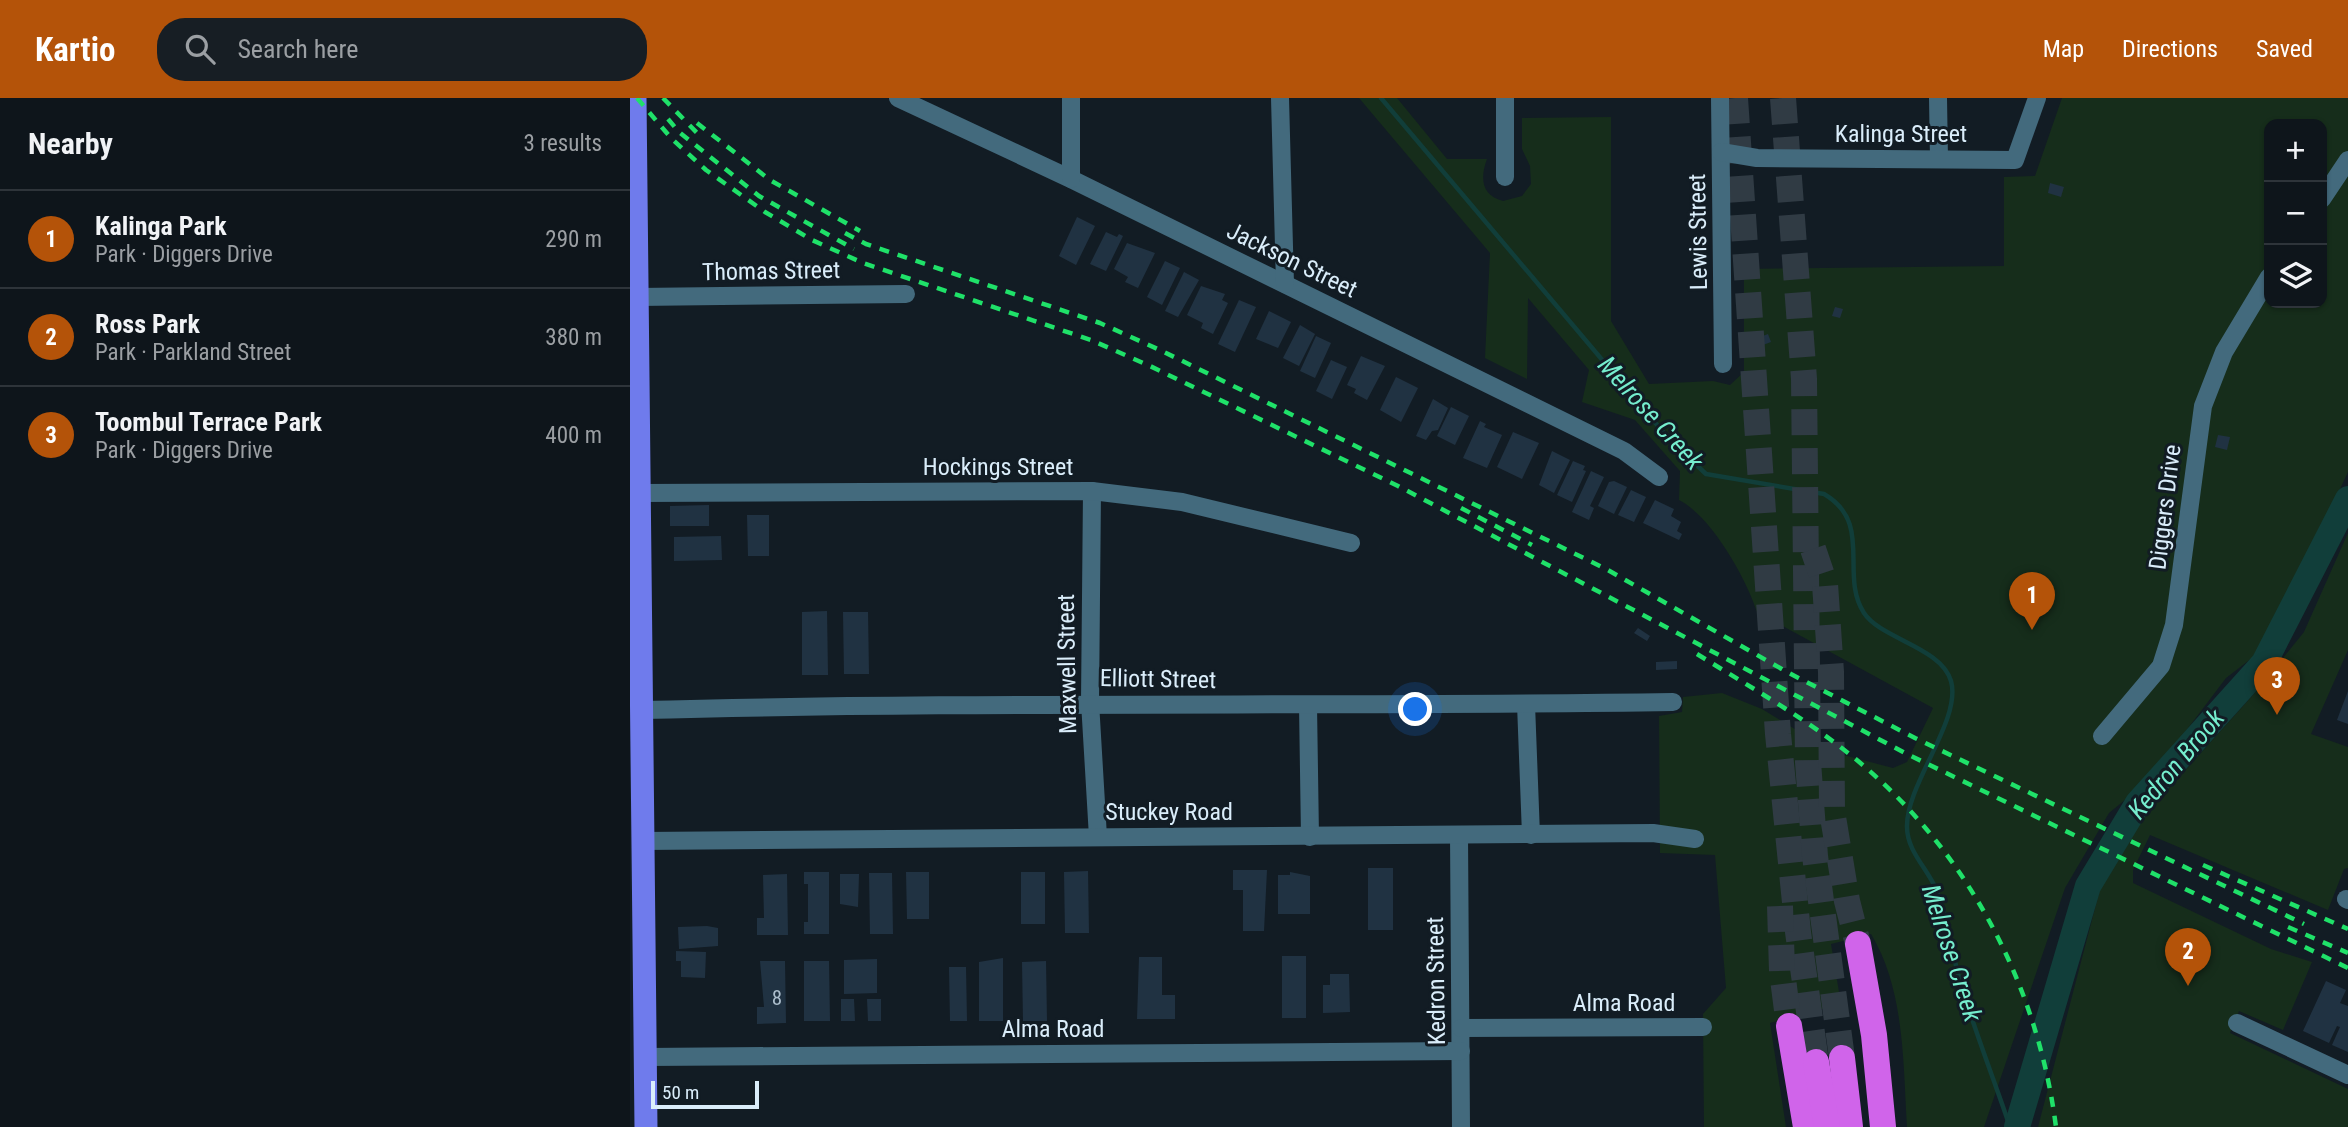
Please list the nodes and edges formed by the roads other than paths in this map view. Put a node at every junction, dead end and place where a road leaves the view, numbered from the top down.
1 (898, 98) edge
2 (1071, 98) edge
3 (1280, 98) edge
4 (1505, 98) edge
5 (1720, 98) edge
6 (1938, 98) edge
7 (2037, 98) edge
8 (635, 104) edge
9 (1721, 152) junction
10 (1939, 159) junction
11 (2348, 160) edge
12 (1505, 177) dead end
13 (1071, 179) junction
14 (2327, 192) edge
15 (1285, 284) junction
16 (2264, 285) edge
17 (906, 294) dead end
18 (637, 297) junction
19 (1723, 365) dead end
20 (1659, 477) dead end
21 (636, 486) edge
22 (1092, 491) junction
23 (1351, 542) dead end
24 (637, 700) edge
25 (1090, 702) junction
26 (1673, 702) dead end
27 (1526, 704) junction
28 (1308, 705) junction
29 (2102, 736) dead end
30 (1459, 835) junction
31 (1531, 835) junction
32 (1098, 837) junction
33 (1310, 837) junction
34 (1695, 839) dead end
35 (643, 841) junction
36 (637, 913) edge
37 (1858, 944) tunnel mouth
38 (2237, 1023) dead end
39 (1789, 1026) tunnel mouth
40 (1703, 1027) dead end
41 (1461, 1028) junction
42 (1461, 1051) junction
43 (645, 1057) junction
44 (2348, 1074) edge
45 (646, 1127) edge
46 (1461, 1127) edge
47 (1806, 1127) edge
48 (1826, 1127) edge
49 (1850, 1127) edge
50 (1882, 1127) edge

1 - 13 street, Jackson Street
2 - 13 street
3 - 15 street
4 - 12 street
5 - 9 street, Lewis Street
6 - 10 street
7 - 10 street, Kalinga Street
8 - 18 main road
9 - 10 street, Kalinga Street
9 - 19 street, Lewis Street
11 - 14 street
13 - 15 street, Jackson Street
15 - 20 street, Jackson Street
16 - 29 street, Diggers Drive
17 - 18 street, Thomas Street
18 - 21 main road
21 - 22 street, Hockings Street
21 - 24 main road
22 - 23 street, Hockings Street
22 - 25 street, Maxwell Street
24 - 25 street, Elliott Street
24 - 35 main road
25 - 28 street, Elliott Street
25 - 32 street, Maxwell Street
26 - 27 street, Elliott Street
27 - 28 street, Elliott Street
27 - 31 street
28 - 33 street
30 - 31 street, Stuckey Road
30 - 33 street, Stuckey Road
30 - 41 street, Kedron Street
31 - 34 street, Stuckey Road
32 - 33 street, Stuckey Road
32 - 35 street, Stuckey Road
35 - 36 main road
36 - 43 main road
37 - 50 highway
38 - 44 street
39 - 47 highway
40 - 41 street, Alma Road
41 - 42 street, Kedron Street
42 - 43 street, Alma Road
42 - 46 street, Kedron Street
43 - 45 main road
48 - 49 highway

